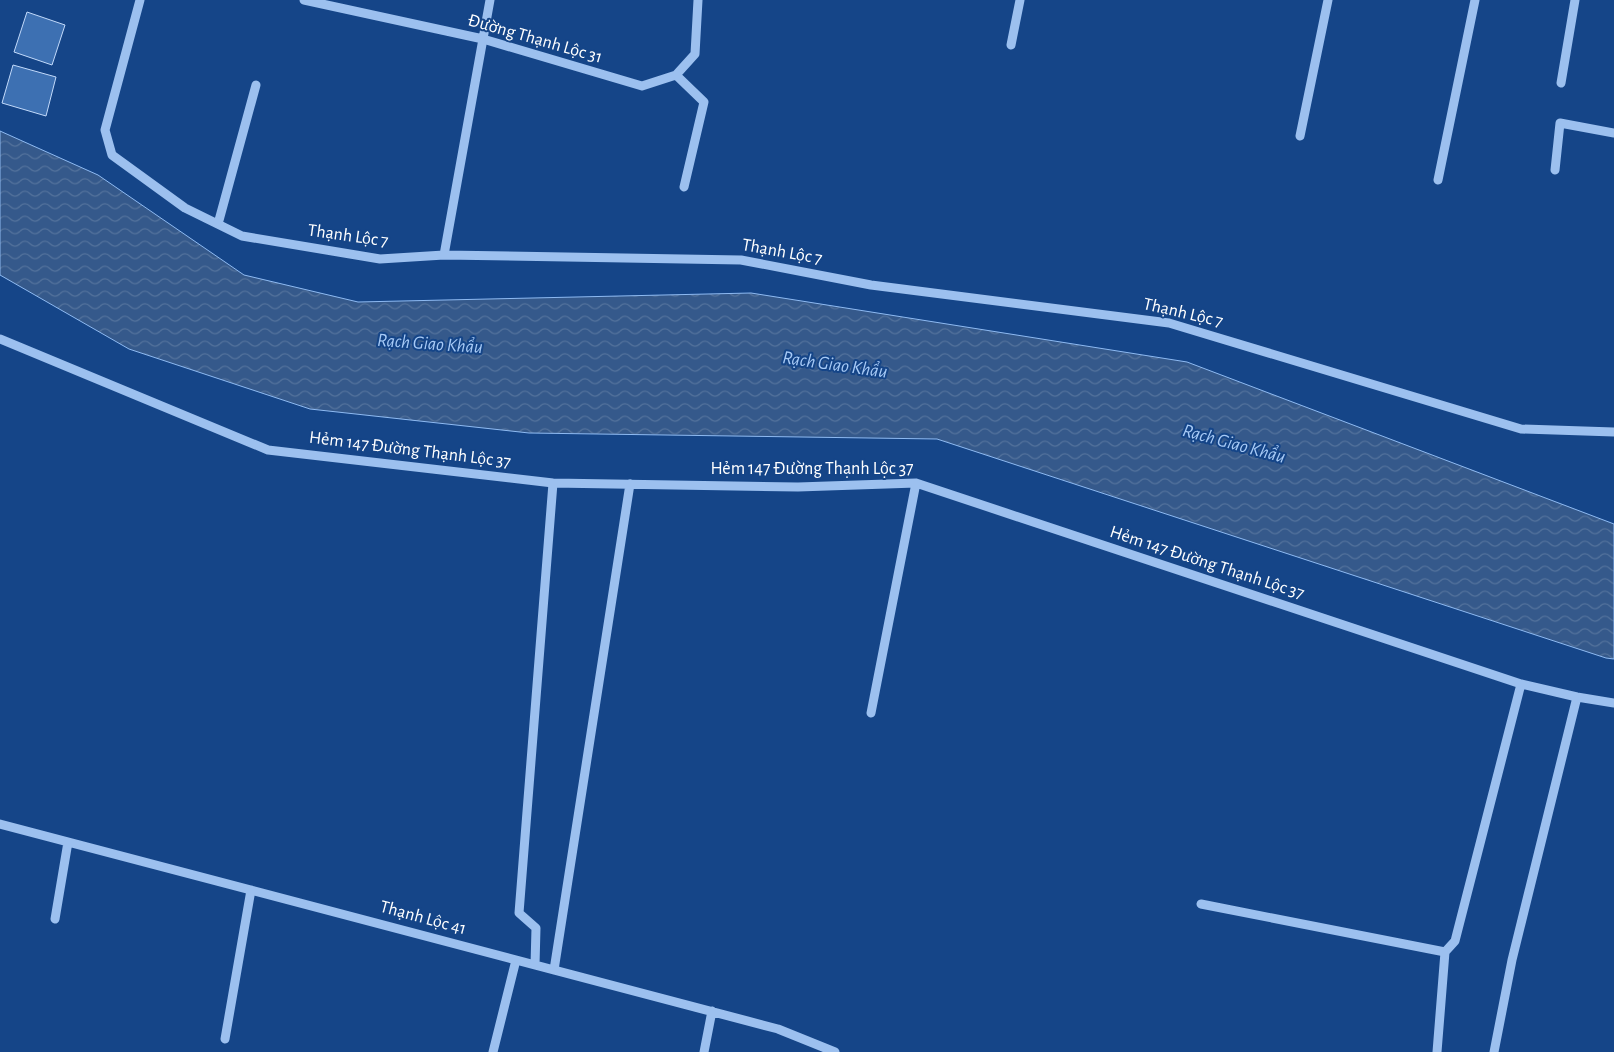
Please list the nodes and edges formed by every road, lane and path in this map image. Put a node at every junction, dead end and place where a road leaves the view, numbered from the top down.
1 (140, 0) edge
2 (304, 0) edge
3 (490, 0) edge
4 (698, 0) edge
5 (1020, 0) edge
6 (1328, 0) edge
7 (1475, 0) edge
8 (1575, 0) edge
9 (483, 39) junction
10 (1012, 46) dead end
11 (676, 75) junction
12 (1561, 83) dead end
13 (256, 85) dead end
14 (1614, 132) edge
15 (1300, 136) dead end
16 (1555, 170) dead end
17 (1438, 180) dead end
18 (684, 187) dead end
19 (218, 224) junction
20 (444, 255) junction
21 (0, 339) edge
22 (1614, 432) edge
23 (554, 483) junction
24 (916, 483) junction
25 (630, 484) junction
26 (1521, 684) junction
27 (1577, 697) junction
28 (1614, 703) edge
29 (871, 713) dead end
30 (0, 824) edge
31 (68, 842) junction
32 (251, 890) junction
33 (1201, 904) dead end
34 (55, 919) dead end
35 (1445, 952) junction
36 (516, 960) junction
37 (535, 965) junction
38 (554, 970) junction
39 (712, 1011) junction
40 (225, 1039) dead end
41 (493, 1052) edge
42 (704, 1052) edge
43 (835, 1052) edge
44 (1437, 1052) edge
45 (1494, 1052) edge

1 - 19 street, Thạnh Lộc 7
2 - 9 street, Đường Thạnh Lộc 31
3 - 9 street
4 - 11 street, Đường Thạnh Lộc 31
5 - 10 street
6 - 15 street
7 - 17 street
8 - 12 street
9 - 11 street, Đường Thạnh Lộc 31
9 - 20 street
11 - 18 street
13 - 19 street
14 - 16 street
19 - 20 street, Thạnh Lộc 7
20 - 22 street, Thạnh Lộc 7
21 - 23 street, Hẻm 147 Đường Thạnh Lộc 37
23 - 25 street, Hẻm 147 Đường Thạnh Lộc 37
23 - 37 street
24 - 25 street, Hẻm 147 Đường Thạnh Lộc 37
24 - 26 street, Hẻm 147 Đường Thạnh Lộc 37
24 - 29 street
25 - 38 street
26 - 27 street, Hẻm 147 Đường Thạnh Lộc 37
26 - 35 street
27 - 28 street, Hẻm 147 Đường Thạnh Lộc 37
27 - 45 street
30 - 31 street, Thạnh Lộc 41
31 - 32 street, Thạnh Lộc 41
31 - 34 street
32 - 36 street, Thạnh Lộc 41
32 - 40 street
33 - 35 street
35 - 44 street
36 - 37 street, Thạnh Lộc 41
36 - 41 street
37 - 38 street, Thạnh Lộc 41
38 - 39 street, Thạnh Lộc 41
39 - 42 street
39 - 43 street, Thạnh Lộc 41

